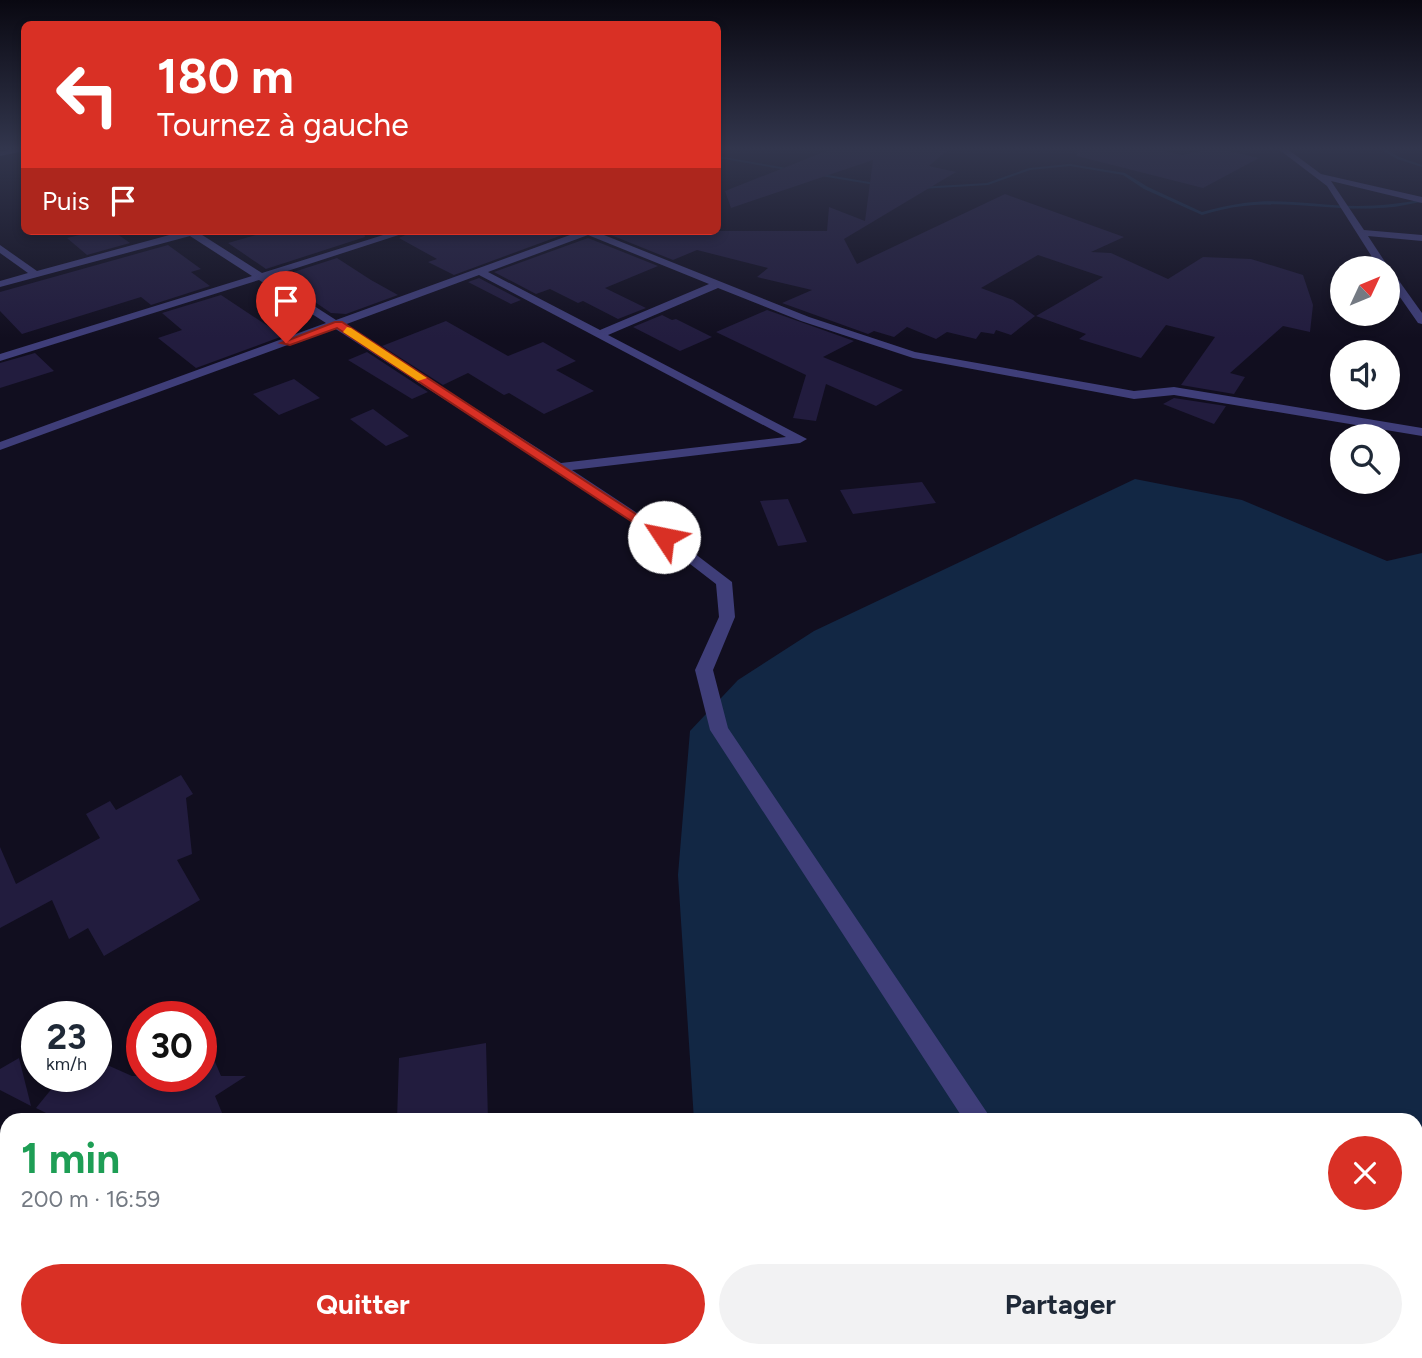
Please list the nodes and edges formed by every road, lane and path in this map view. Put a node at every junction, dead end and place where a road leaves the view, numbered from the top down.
1 (1347, 211) edge
2 (1359, 232) junction
3 (177, 235) edge
4 (198, 235) edge
5 (393, 235) edge
6 (579, 235) edge
7 (595, 235) edge
8 (1422, 238) edge
9 (0, 248) edge
10 (1376, 256) edge
11 (480, 272) junction
12 (35, 274) junction
13 (261, 276) junction
14 (0, 284) edge
15 (718, 284) junction
16 (1400, 290) edge
17 (1422, 321) edge
18 (338, 324) junction
19 (600, 334) junction
20 (0, 358) edge
21 (1422, 432) edge
22 (0, 446) edge
23 (559, 467) junction
24 (974, 1113) edge

1 - 2 street
2 - 8 street
2 - 10 street
3 - 12 street
4 - 13 street
5 - 13 street
6 - 11 street
7 - 15 street
9 - 12 street
11 - 18 street
11 - 19 street
12 - 14 street
13 - 18 street
13 - 20 street
15 - 19 street
15 - 21 street
16 - 17 street
18 - 22 street
18 - 23 street
19 - 23 street
23 - 24 street

